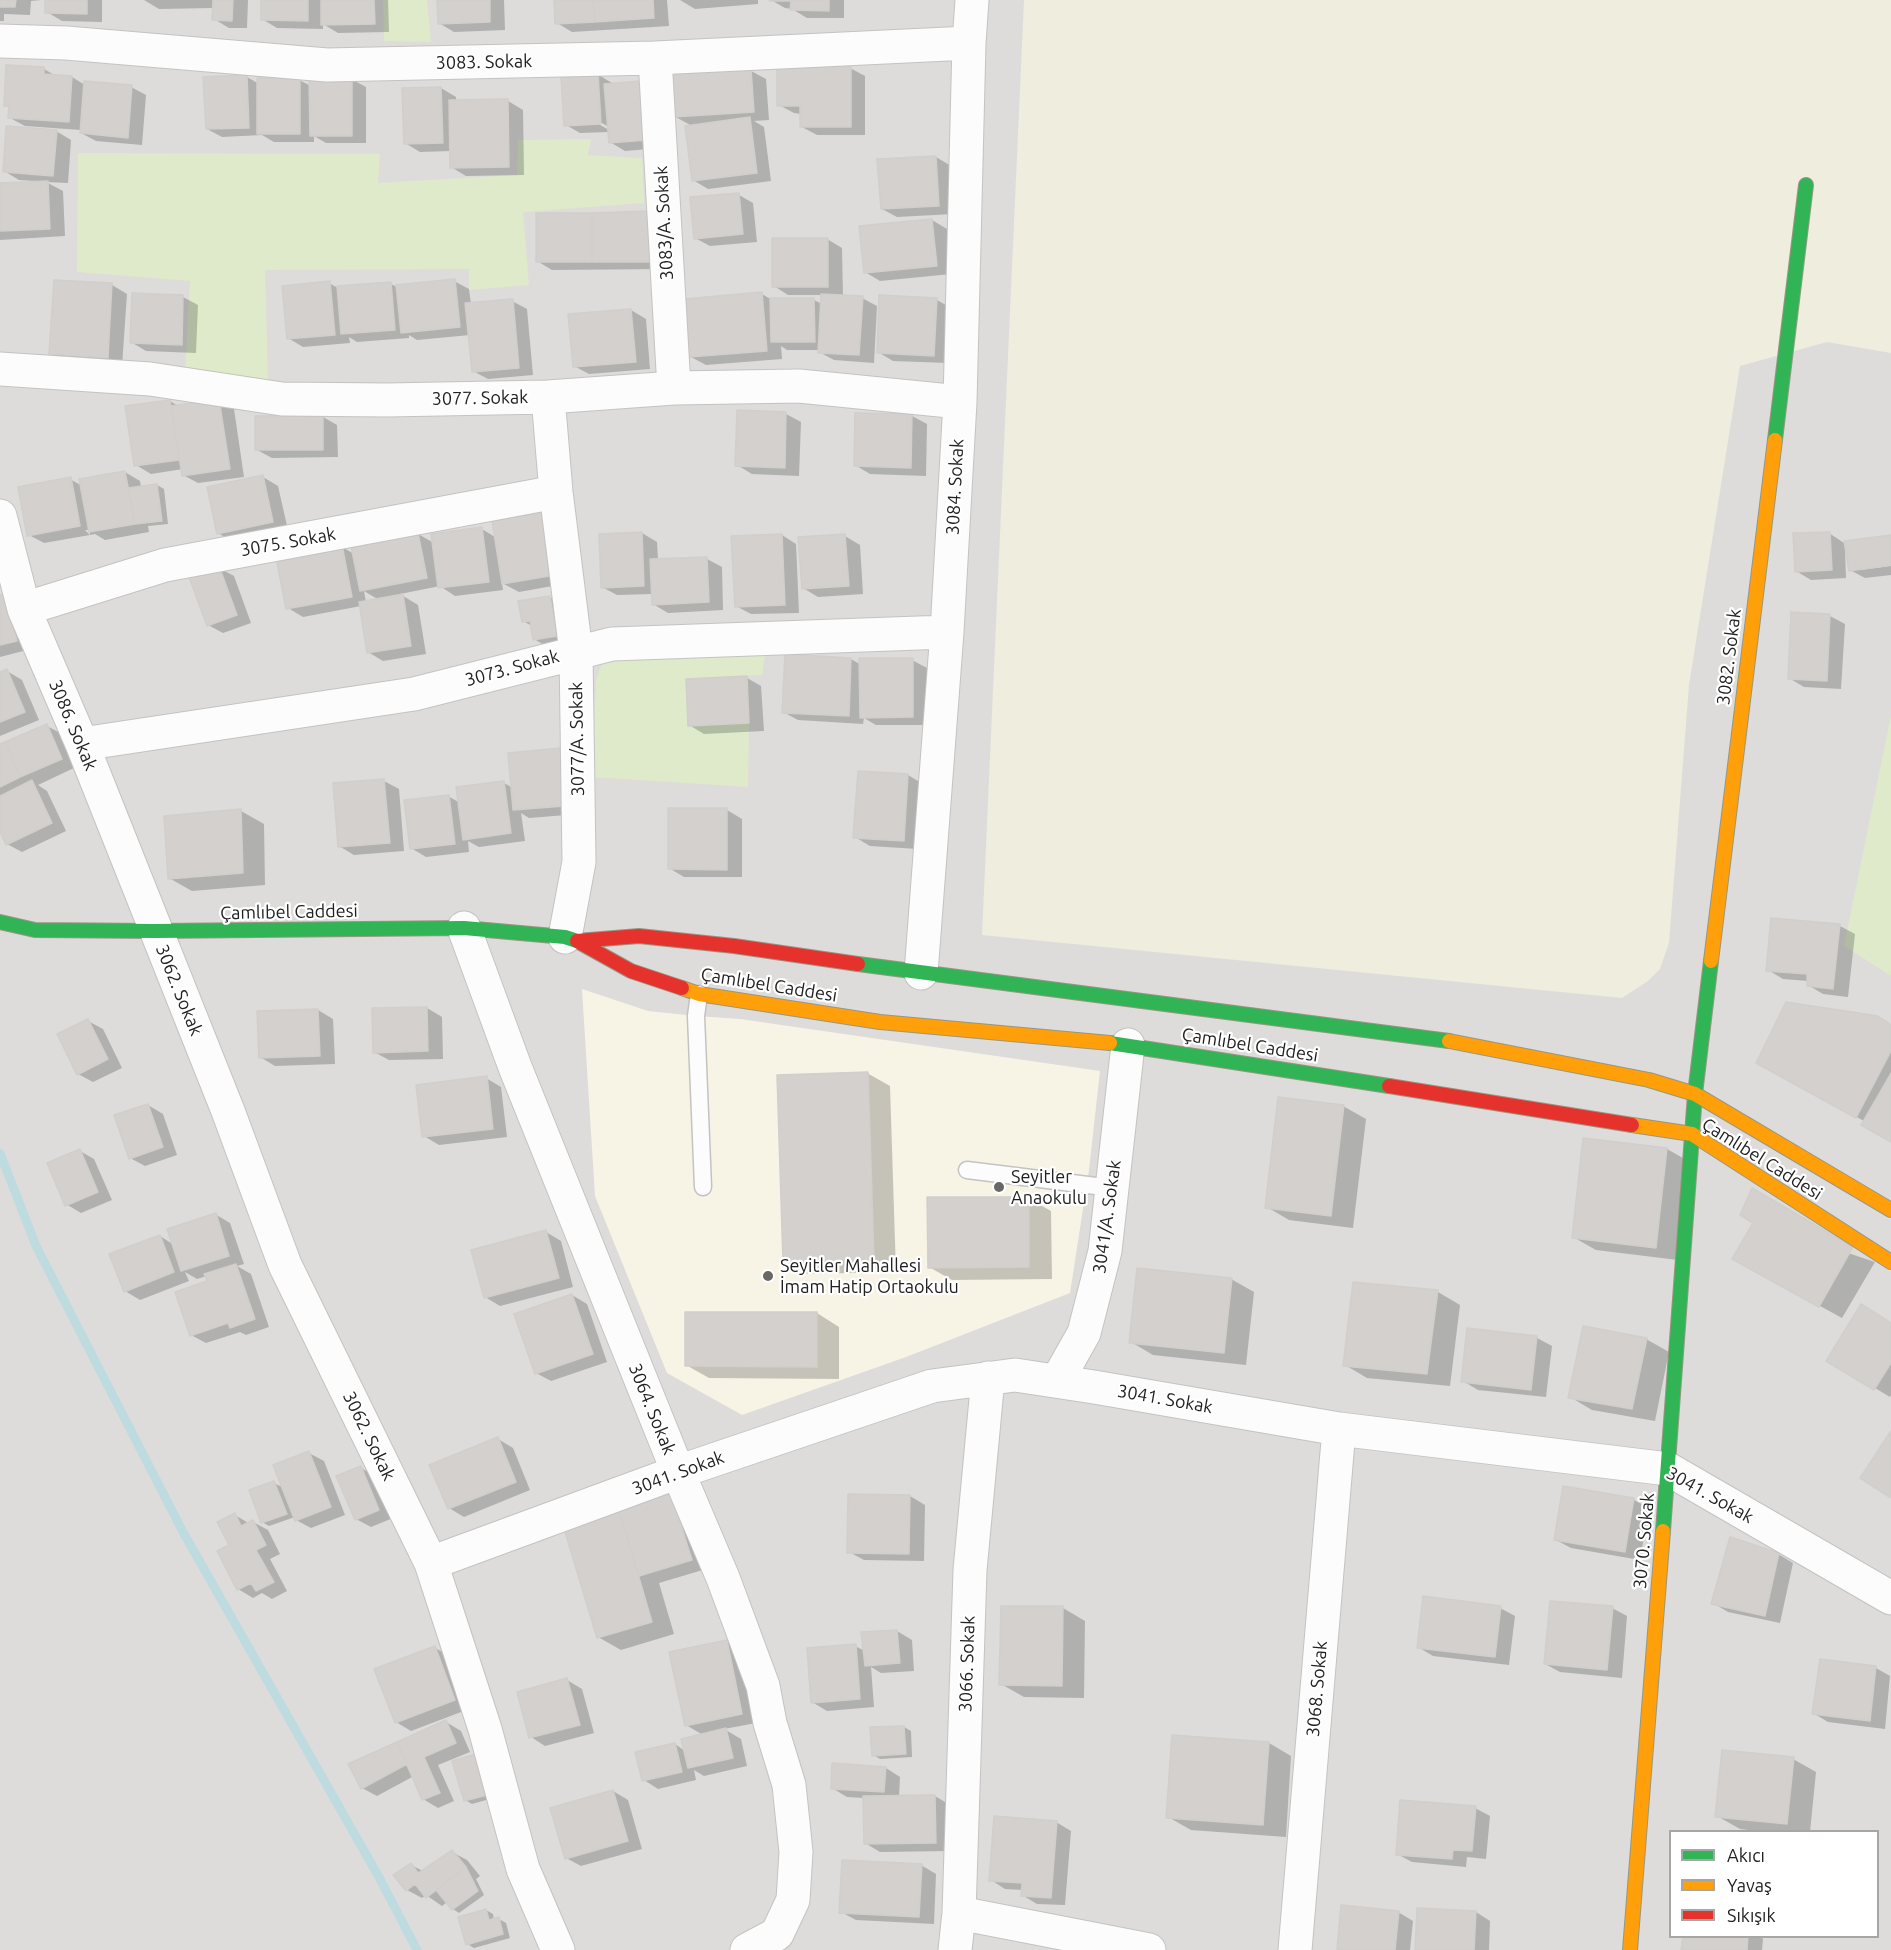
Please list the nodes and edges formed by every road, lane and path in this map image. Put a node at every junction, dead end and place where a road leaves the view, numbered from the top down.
1 (972, 0) edge
2 (0, 41) edge
3 (969, 43) junction
4 (655, 58) junction
5 (1806, 185) dead end
6 (0, 369) edge
7 (674, 388) junction
8 (548, 397) junction
9 (960, 402) junction
10 (556, 492) junction
11 (0, 516) edge
12 (24, 609) junction
13 (947, 632) junction
14 (576, 652) junction
15 (82, 744) junction
16 (0, 922) edge
17 (464, 928) junction
18 (155, 932) junction
19 (571, 939) junction
20 (921, 973) junction
21 (699, 994) junction
22 (1128, 1045) junction
23 (1695, 1094) junction
24 (1692, 1134) junction
25 (967, 1170) dead end
26 (703, 1187) dead end
27 (1112, 1188) junction
28 (1891, 1210) edge
29 (1891, 1262) edge
30 (988, 1378) junction
31 (1057, 1381) junction
32 (1339, 1429) junction
33 (1668, 1468) junction
34 (678, 1472) junction
35 (431, 1563) junction
36 (1891, 1598) edge
37 (959, 1913) junction
38 (558, 1950) edge
39 (747, 1950) edge
40 (955, 1950) edge
41 (1149, 1950) edge
42 (1295, 1950) edge
43 (1630, 1950) edge

1 - 3 street, 3084. Sokak
2 - 4 street, 3083. Sokak
3 - 4 street, 3083. Sokak
3 - 9 street, 3084. Sokak
4 - 7 street, 3083/A. Sokak
5 - 23 street, 3082. Sokak
6 - 8 street, 3077. Sokak
7 - 8 street, 3077. Sokak
7 - 9 street, 3077. Sokak
8 - 10 street, 3077/A. Sokak
9 - 13 street, 3084. Sokak
10 - 12 street, 3075. Sokak
10 - 14 street, 3077/A. Sokak
11 - 12 street, 3086. Sokak
12 - 15 street, 3086. Sokak
13 - 14 street, 3073. Sokak
13 - 20 street, 3084. Sokak
14 - 15 street, 3073. Sokak
14 - 19 street, 3077/A. Sokak
15 - 18 street, 3086. Sokak
16 - 18 street, Çamlıbel Caddesi
17 - 18 street, Çamlıbel Caddesi
17 - 19 street, Çamlıbel Caddesi
17 - 34 street, 3064. Sokak
18 - 35 street, 3062. Sokak
19 - 20 street, Çamlıbel Caddesi
19 - 21 street, Çamlıbel Caddesi
20 - 23 street, Çamlıbel Caddesi
21 - 22 street, Çamlıbel Caddesi
21 - 26 lane
22 - 24 street, Çamlıbel Caddesi
22 - 27 street, 3041/A. Sokak
23 - 24 street, 3082. Sokak
23 - 28 street, Çamlıbel Caddesi
24 - 29 street, Çamlıbel Caddesi
24 - 33 street, 3070. Sokak
25 - 27 lane
27 - 31 street, 3041/A. Sokak
30 - 31 street, 3041. Sokak
30 - 34 street, 3041. Sokak
30 - 37 street, 3066. Sokak
31 - 32 street, 3041. Sokak
32 - 33 street, 3041. Sokak
32 - 42 street, 3068. Sokak
33 - 36 street, 3041. Sokak
33 - 43 street, 3070. Sokak
34 - 35 street, 3041. Sokak
34 - 39 street, 3064. Sokak
35 - 38 street, 3062. Sokak
37 - 40 street, 3066. Sokak
37 - 41 street

